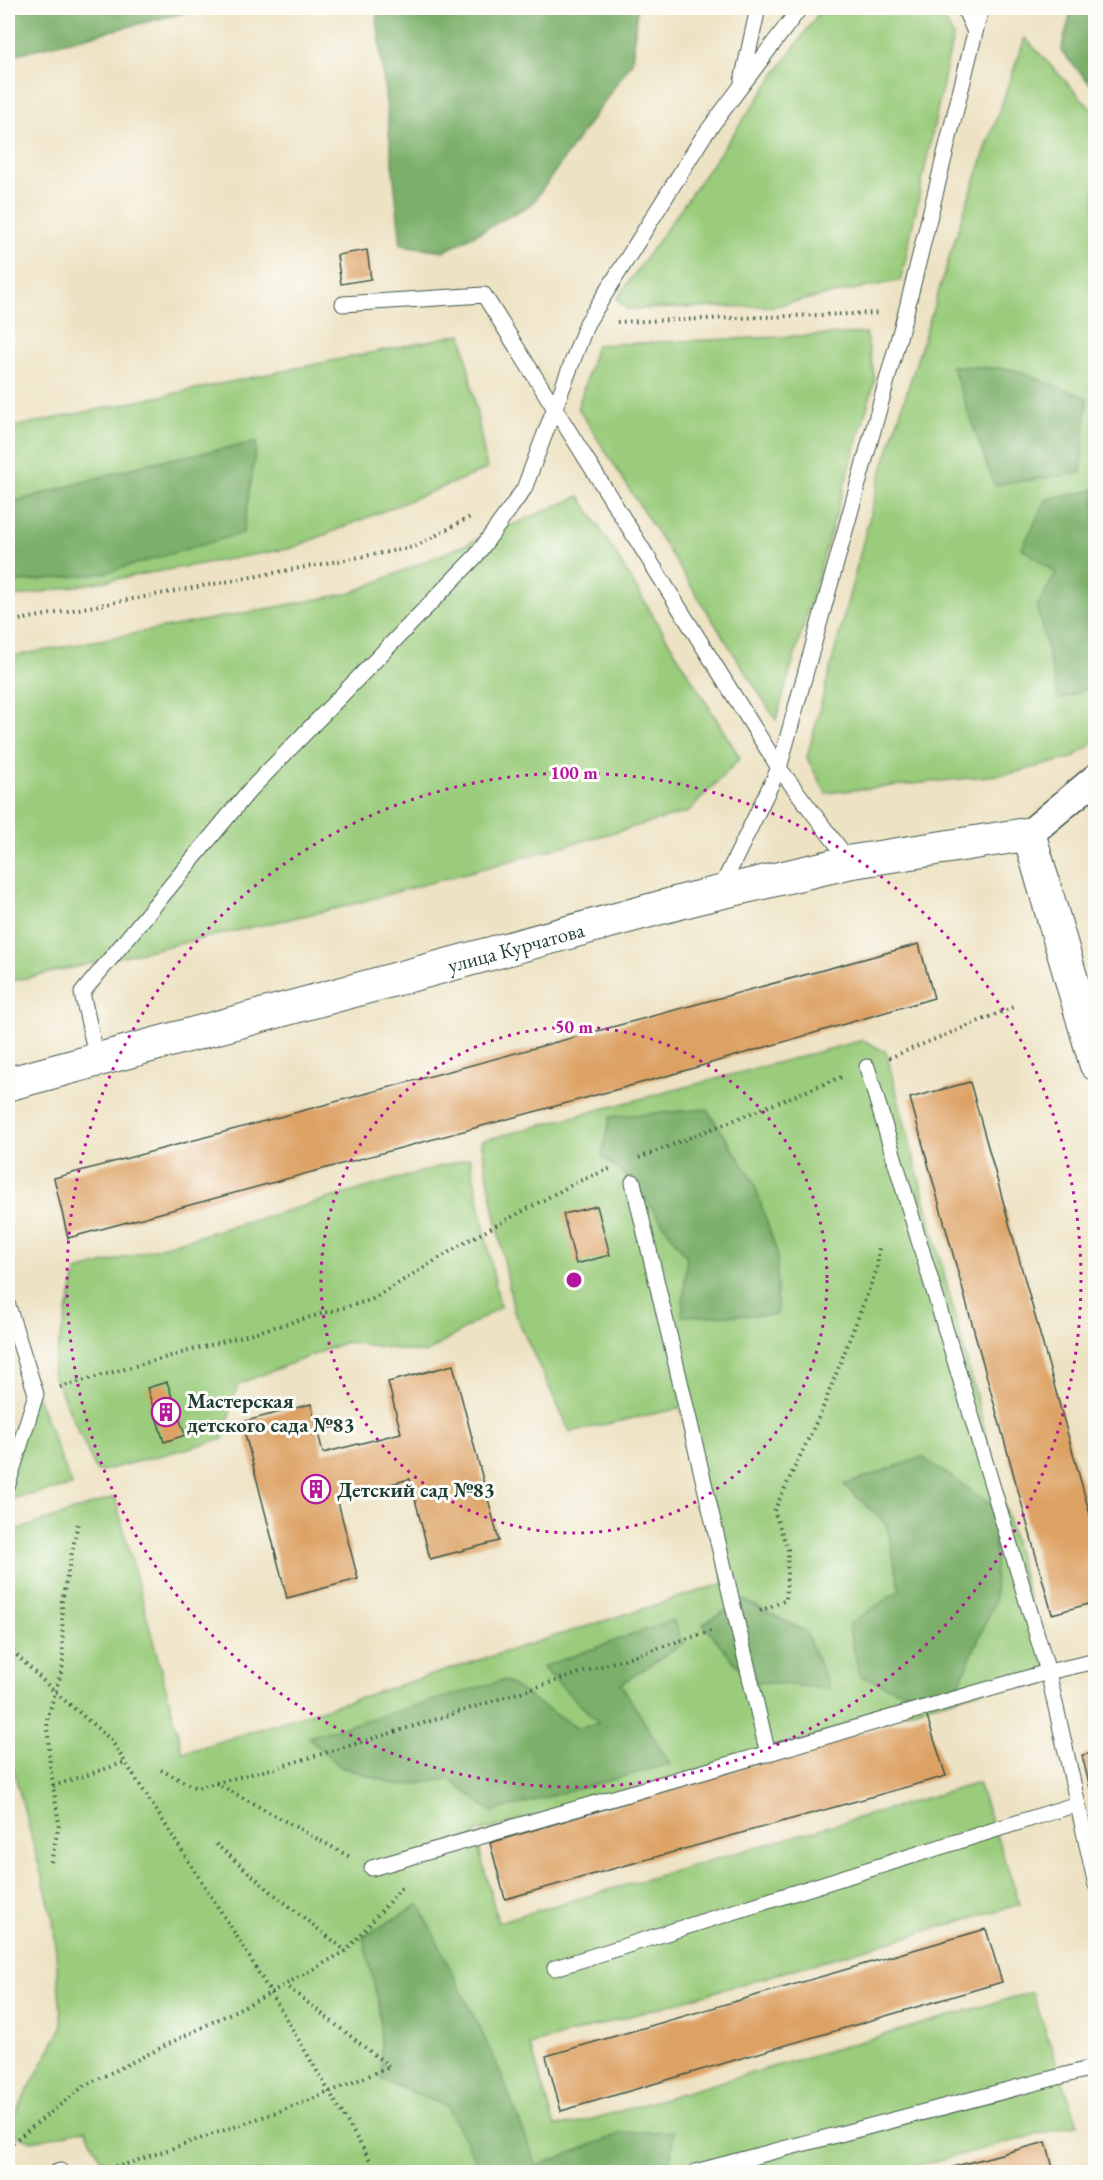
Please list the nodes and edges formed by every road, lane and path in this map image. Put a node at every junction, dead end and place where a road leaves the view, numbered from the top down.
1 (758, 8) edge
2 (800, 8) edge
3 (964, 8) edge
4 (981, 8) edge
5 (975, 32) junction
6 (741, 87) junction
7 (343, 304) dead end
8 (906, 312) junction
9 (587, 323) junction
10 (554, 408) junction
11 (474, 515) dead end
12 (8, 622) edge
13 (779, 768) junction
14 (1095, 778) edge
15 (1029, 834) junction
16 (850, 862) junction
17 (719, 893) junction
18 (1016, 1006) dead end
19 (97, 1059) junction
20 (1095, 1064) edge
21 (867, 1067) junction
22 (8, 1084) edge
23 (632, 1160) dead end
24 (621, 1165) dead end
25 (633, 1182) dead end
26 (879, 1247) dead end
27 (8, 1306) edge
28 (36, 1394) junction
29 (8, 1484) edge
30 (78, 1523) dead end
31 (753, 1614) dead end
32 (720, 1628) dead end
33 (8, 1647) edge
34 (1095, 1661) edge
35 (1048, 1672) junction
36 (55, 1692) junction
37 (768, 1754) junction
38 (126, 1762) junction
39 (161, 1770) dead end
40 (215, 1783) junction
41 (53, 1786) junction
42 (1077, 1804) junction
43 (216, 1844) dead end
44 (51, 1862) dead end
45 (372, 1868) junction
46 (1095, 1885) edge
47 (346, 1952) junction
48 (555, 1968) dead end
49 (285, 1985) junction
50 (271, 1993) junction
51 (1095, 2067) edge
52 (330, 2092) junction
53 (8, 2146) edge
54 (58, 2172) edge
55 (377, 2172) edge
56 (695, 2172) edge

1 - 6 lane
2 - 6 lane
3 - 5 lane
4 - 5 lane
5 - 8 lane
6 - 9 lane
7 - 10 lane
8 - 9 path
8 - 13 lane
9 - 10 lane
10 - 13 lane
10 - 19 lane
11 - 12 path
13 - 16 lane
13 - 17 lane
14 - 15 street
15 - 16 street, улица Курчатова
15 - 20 street
16 - 17 street, улица Курчатова
17 - 19 street, улица Курчатова
18 - 21 path
19 - 22 street, улица Курчатова
21 - 23 path
21 - 35 lane
24 - 28 path
25 - 37 lane
26 - 31 path
27 - 28 lane
28 - 29 lane
30 - 36 path
32 - 40 path
33 - 36 path
34 - 35 lane
35 - 37 lane
35 - 42 lane
36 - 38 path
36 - 41 path
37 - 45 lane
38 - 41 path
38 - 50 path
39 - 40 path
40 - 45 path
41 - 44 path
42 - 46 lane
42 - 48 lane
43 - 47 path
45 - 47 path
47 - 49 path
49 - 50 path
49 - 52 path
50 - 52 path
50 - 53 path
51 - 56 lane
52 - 54 path
52 - 55 path

